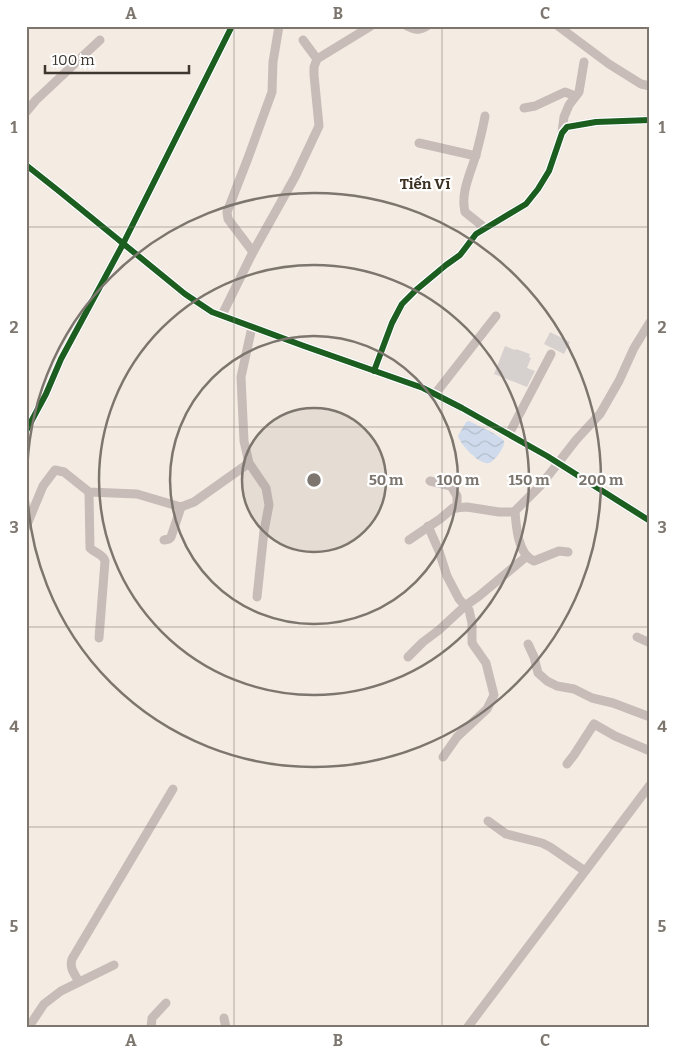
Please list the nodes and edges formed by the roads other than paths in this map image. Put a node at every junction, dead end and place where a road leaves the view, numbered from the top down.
1 (232, 26) edge
2 (279, 26) edge
3 (370, 26) edge
4 (407, 26) edge
5 (427, 26) edge
6 (558, 26) edge
7 (100, 40) dead end
8 (303, 40) dead end
9 (317, 59) junction
10 (584, 62) dead end
11 (650, 86) edge
12 (575, 96) junction
13 (524, 108) dead end
14 (26, 112) edge
15 (485, 116) dead end
16 (650, 120) edge
17 (562, 133) junction
18 (419, 144) dead end
19 (476, 156) junction
20 (26, 165) edge
21 (485, 228) junction
22 (123, 244) junction
23 (253, 252) junction
24 (222, 315) junction
25 (496, 316) dead end
26 (650, 322) edge
27 (252, 327) junction
28 (551, 354) dead end
29 (374, 371) junction
30 (435, 394) junction
31 (26, 430) edge
32 (509, 434) junction
33 (249, 463) junction
34 (559, 464) junction
35 (430, 481) dead end
36 (89, 492) junction
37 (182, 507) junction
38 (457, 508) junction
39 (515, 511) junction
40 (650, 521) edge
41 (428, 526) junction
42 (26, 528) edge
43 (164, 540) dead end
44 (409, 540) dead end
45 (568, 552) dead end
46 (527, 556) junction
47 (257, 597) dead end
48 (465, 606) junction
49 (637, 637) dead end
50 (99, 638) dead end
51 (650, 643) edge
52 (528, 644) dead end
53 (408, 657) dead end
54 (650, 717) edge
55 (650, 751) edge
56 (443, 757) dead end
57 (567, 764) dead end
58 (650, 785) edge
59 (173, 789) dead end
60 (488, 820) dead end
61 (585, 871) junction
62 (114, 965) dead end
63 (80, 982) junction
64 (166, 1003) dead end
65 (28, 1028) edge
66 (151, 1028) edge
67 (467, 1028) edge

1 - 22 street
2 - 23 street
3 - 9 street
4 - 5 street
6 - 11 street
7 - 14 street
8 - 9 street
9 - 23 street
10 - 12 street
12 - 13 street
12 - 17 street
15 - 19 street
16 - 17 street
17 - 21 street
18 - 19 street
19 - 21 street
20 - 22 street
21 - 29 street
22 - 24 street
22 - 31 street
23 - 24 street
24 - 27 street
25 - 30 street
26 - 34 street
27 - 29 street
27 - 33 street
28 - 32 street
29 - 30 street
30 - 32 street
32 - 34 street
33 - 37 street
33 - 47 street
34 - 39 street
34 - 40 street
35 - 38 street
36 - 37 street
36 - 42 street
36 - 50 street
37 - 43 street
38 - 39 street
38 - 41 street
39 - 46 street
41 - 44 street
41 - 48 street
45 - 46 street
46 - 48 street
48 - 53 street
48 - 56 street
49 - 51 street
52 - 54 street
55 - 57 street
58 - 61 street
59 - 63 street
60 - 61 street
61 - 67 street
62 - 63 street
63 - 65 street
64 - 66 street

